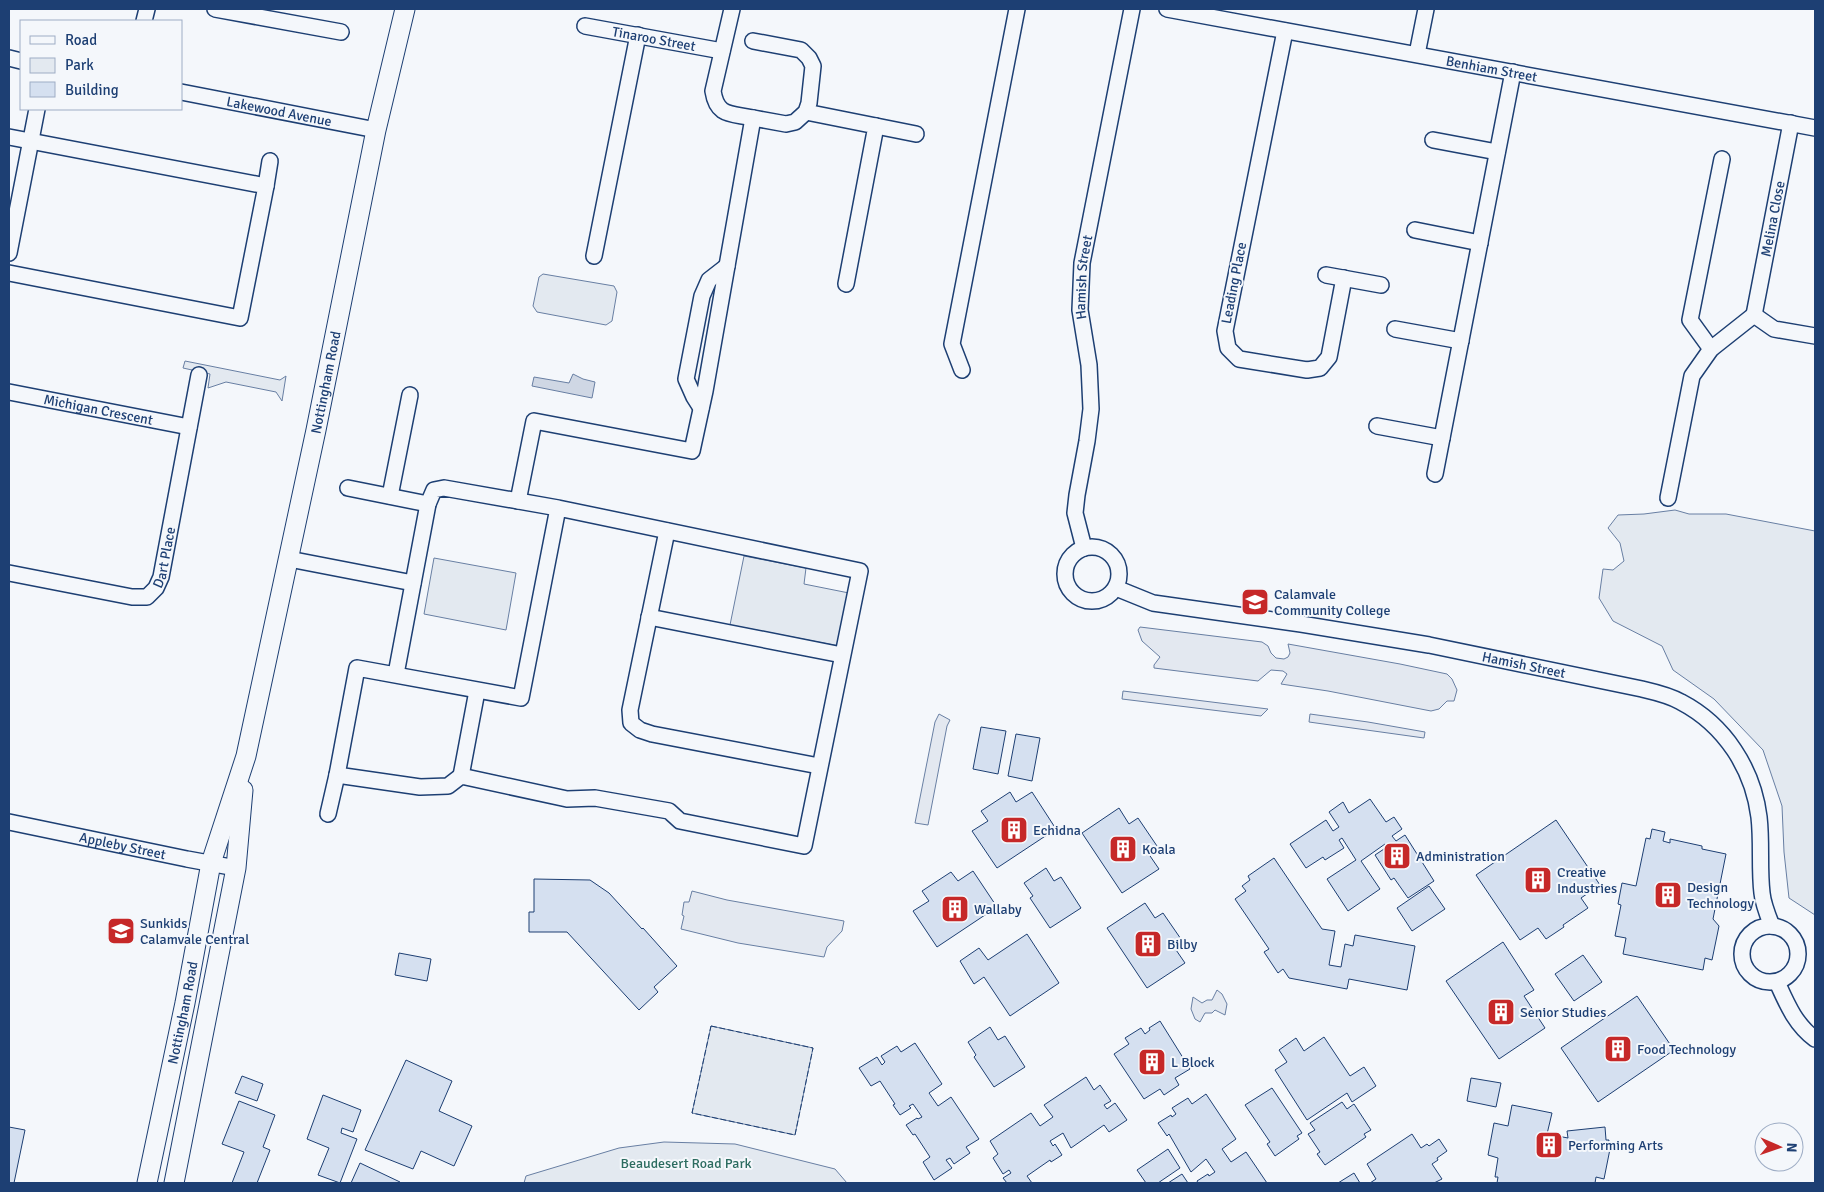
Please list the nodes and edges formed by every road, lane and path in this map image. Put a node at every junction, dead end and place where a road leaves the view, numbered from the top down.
1 (215, 9) edge
2 (405, 9) edge
3 (732, 9) edge
4 (1017, 9) edge
5 (1132, 9) edge
6 (1167, 9) edge
7 (1426, 9) edge
8 (289, 15) edge
9 (586, 26) dead end
10 (1285, 31) junction
11 (342, 32) dead end
12 (638, 35) junction
13 (753, 41) dead end
14 (722, 51) junction
15 (1416, 54) junction
16 (1513, 72) junction
17 (182, 92) edge
18 (36, 110) edge
19 (806, 112) junction
20 (753, 118) junction
21 (1791, 123) junction
22 (876, 126) junction
23 (1815, 128) edge
24 (376, 130) junction
25 (916, 134) dead end
26 (9, 138) edge
27 (1433, 140) dead end
28 (30, 142) junction
29 (1497, 152) junction
30 (1722, 159) dead end
31 (270, 161) dead end
32 (266, 186) junction
33 (1415, 230) dead end
34 (1480, 243) junction
35 (9, 253) edge
36 (594, 256) dead end
37 (9, 273) edge
38 (1326, 275) dead end
39 (1344, 278) junction
40 (846, 284) dead end
41 (1381, 285) dead end
42 (1754, 315) junction
43 (1394, 330) dead end
44 (1815, 336) edge
45 (1461, 341) junction
46 (1711, 349) junction
47 (962, 370) dead end
48 (199, 375) dead end
49 (9, 392) edge
50 (410, 395) dead end
51 (1378, 426) dead end
52 (190, 427) junction
53 (1442, 438) junction
54 (1436, 474) dead end
55 (348, 488) dead end
56 (390, 496) junction
57 (1668, 498) dead end
58 (518, 501) junction
59 (428, 504) junction
60 (558, 508) junction
61 (667, 531) junction
62 (1084, 548) junction
63 (289, 559) junction
64 (9, 573) edge
65 (413, 583) junction
66 (1116, 588) junction
67 (649, 617) junction
68 (842, 655) junction
69 (396, 674) junction
70 (477, 691) junction
71 (246, 756) junction
72 (819, 766) junction
73 (337, 775) junction
74 (461, 776) junction
75 (328, 814) dead end
76 (9, 822) edge
77 (211, 863) junction
78 (236, 868) junction
79 (1772, 926) junction
80 (1777, 982) junction
81 (1815, 1039) edge
82 (147, 1183) edge
83 (174, 1183) edge

1 - 8 street
2 - 24 street, Nottingham Road
3 - 14 street
4 - 47 street
5 - 62 street, Hamish Street
6 - 10 street, Benhiam Street
7 - 15 street
8 - 11 street
9 - 12 street, Tinaroo Street
10 - 15 street, Benhiam Street
10 - 39 street, Leading Place
12 - 14 street, Tinaroo Street
12 - 36 street
13 - 19 street
14 - 20 street
15 - 16 street, Benhiam Street
16 - 21 street, Benhiam Street
16 - 29 street
17 - 24 street, Lakewood Avenue
18 - 28 street
19 - 20 street
19 - 22 street
20 - 58 street
21 - 23 street, Benhiam Street
21 - 42 street, Melina Close
22 - 25 street
22 - 40 street
24 - 63 street, Nottingham Road
26 - 28 street
27 - 29 street
28 - 32 street
28 - 35 street
29 - 34 street
30 - 46 street
31 - 32 street
32 - 37 street
33 - 34 street
34 - 45 street
38 - 39 street
39 - 41 street
42 - 44 street
42 - 46 street
43 - 45 street
45 - 53 street
46 - 57 street
48 - 52 street, Dart Place
49 - 52 street, Michigan Crescent
50 - 56 street
51 - 53 street
52 - 64 street, Dart Place
53 - 54 street
55 - 56 street
56 - 59 street
58 - 59 street
58 - 60 street
59 - 65 street
60 - 61 street
60 - 70 street
61 - 67 street
61 - 68 street
62 - 66 street
62 - 66 street
63 - 65 street
63 - 71 street, Nottingham Road
65 - 69 street
66 - 79 street, Hamish Street
67 - 68 street
67 - 72 street
68 - 72 street
69 - 70 street
69 - 73 street
70 - 74 street
71 - 77 street, Nottingham Road
71 - 78 street, Nottingham Road
72 - 74 street
73 - 74 street
73 - 75 street
76 - 77 street, Appleby Street
77 - 78 street, Appleby Street
77 - 82 street, Nottingham Road
78 - 83 street, Nottingham Road
79 - 80 street
79 - 80 street
80 - 81 street

